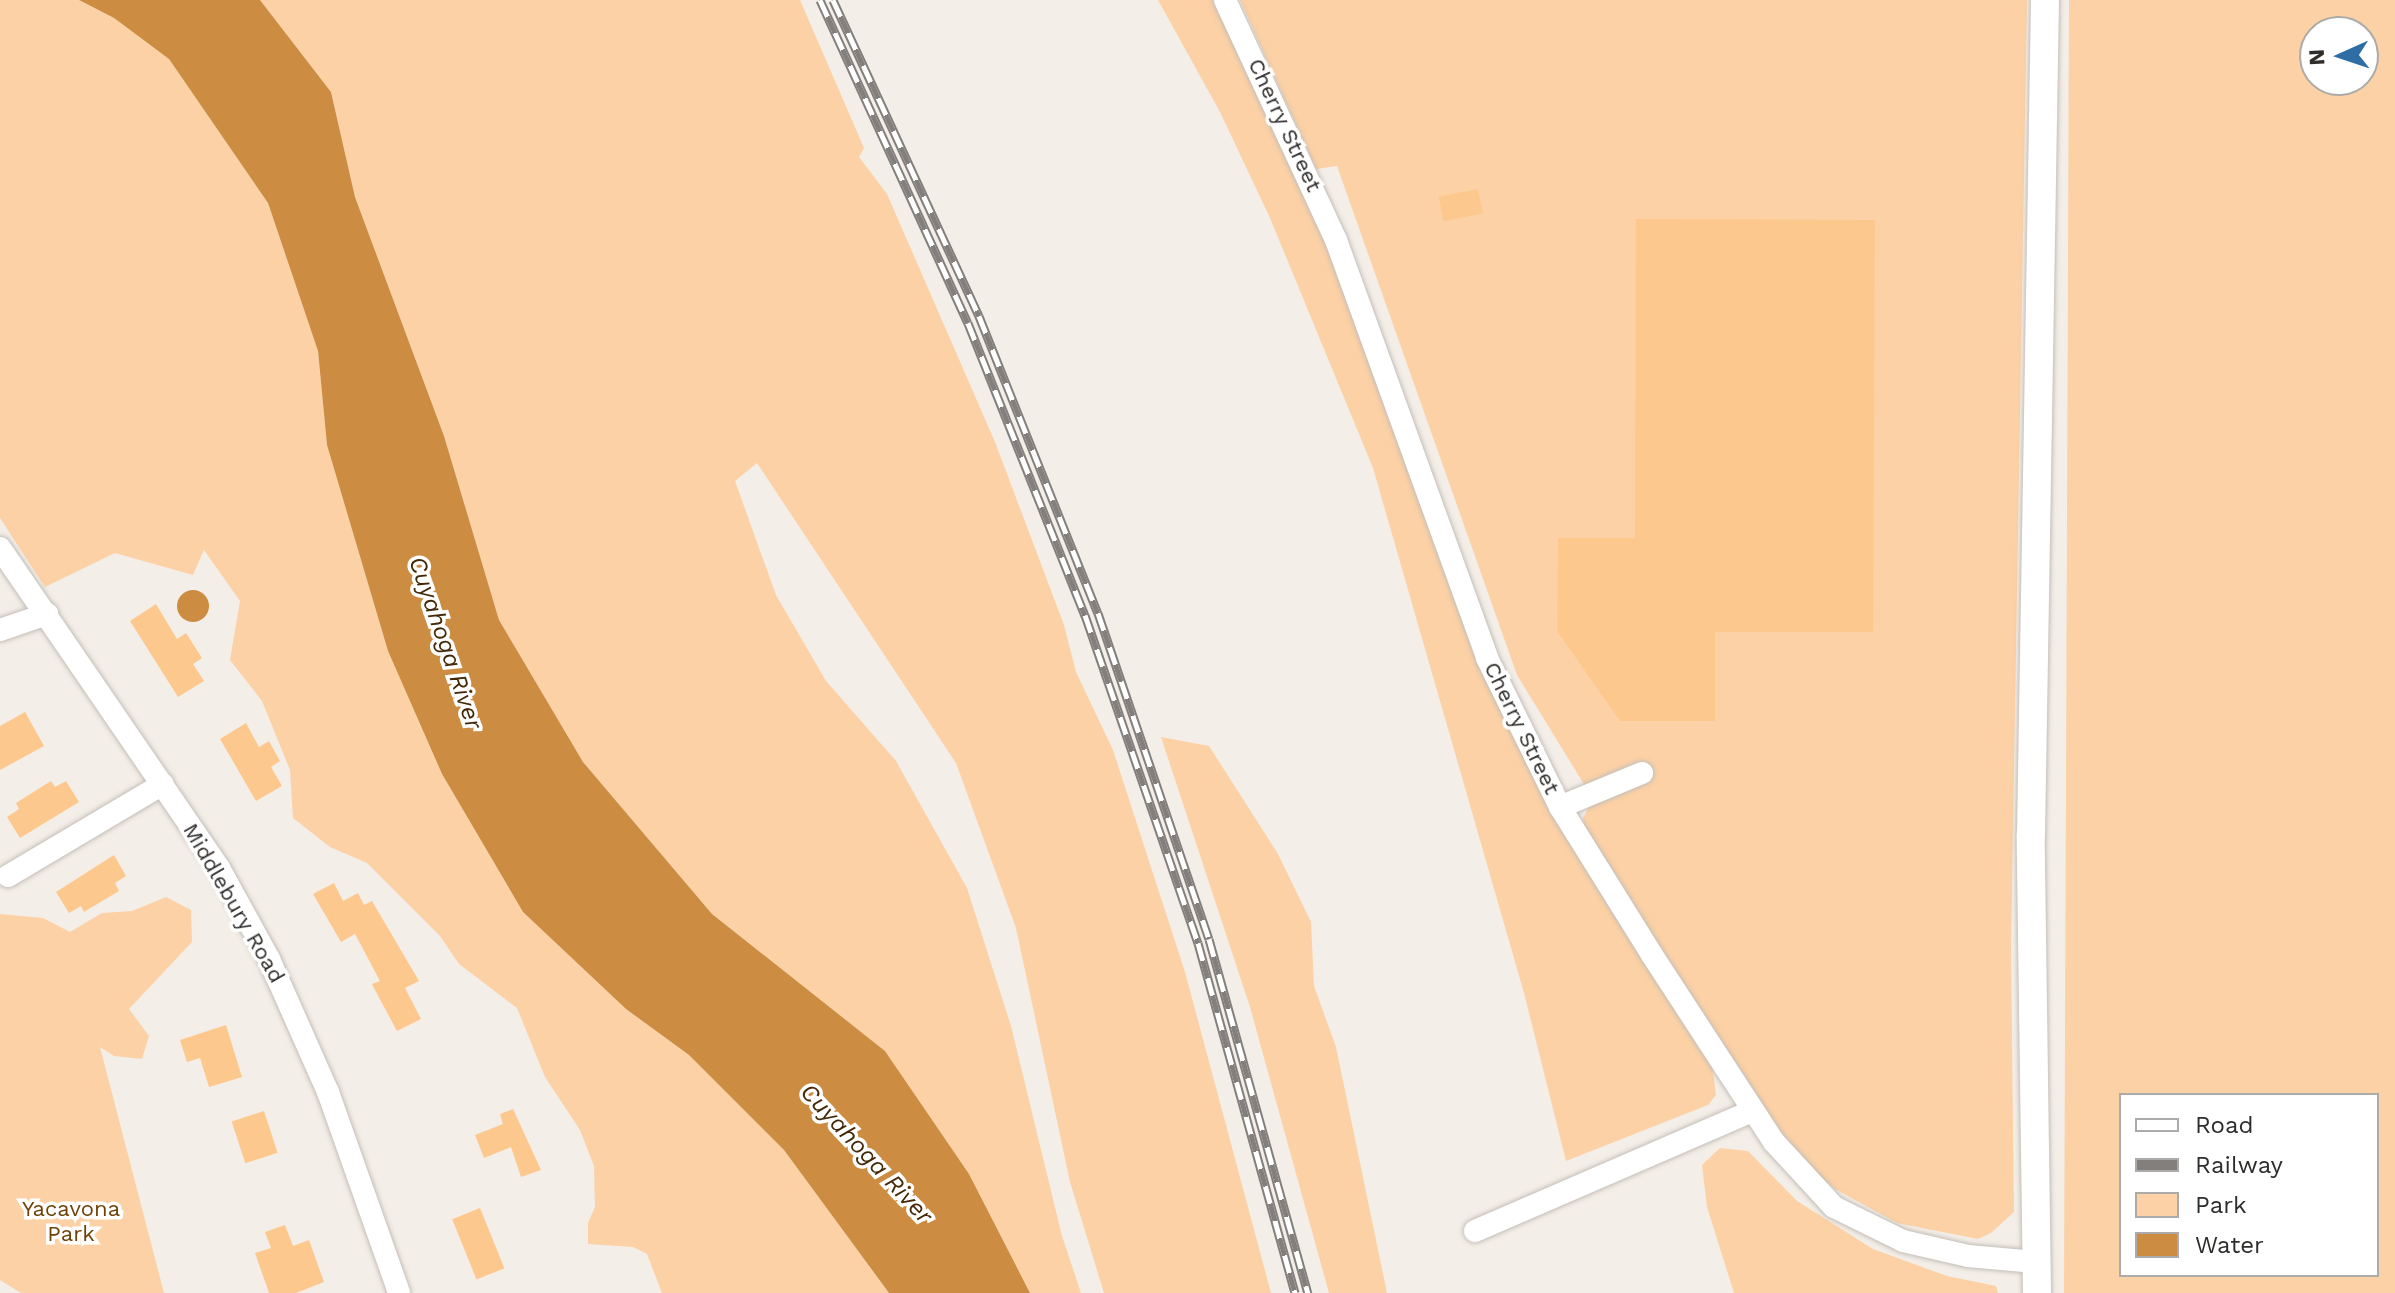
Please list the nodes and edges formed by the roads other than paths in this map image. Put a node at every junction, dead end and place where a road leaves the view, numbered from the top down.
1 (1225, 0) edge
2 (2045, 0) edge
3 (0, 548) edge
4 (47, 614) junction
5 (0, 630) edge
6 (1642, 773) dead end
7 (163, 784) junction
8 (1560, 807) junction
9 (8, 876) dead end
10 (1752, 1111) junction
11 (1475, 1231) dead end
12 (2036, 1262) junction
13 (399, 1293) edge
14 (2037, 1293) edge

1 - 8 street, Cherry Street
2 - 12 main road
3 - 4 street, Middlebury Road
4 - 5 street
4 - 7 street, Middlebury Road
6 - 8 street
7 - 9 street
7 - 13 street, Middlebury Road
8 - 10 street, Cherry Street
10 - 11 street
10 - 12 street, Cherry Street
12 - 14 main road

